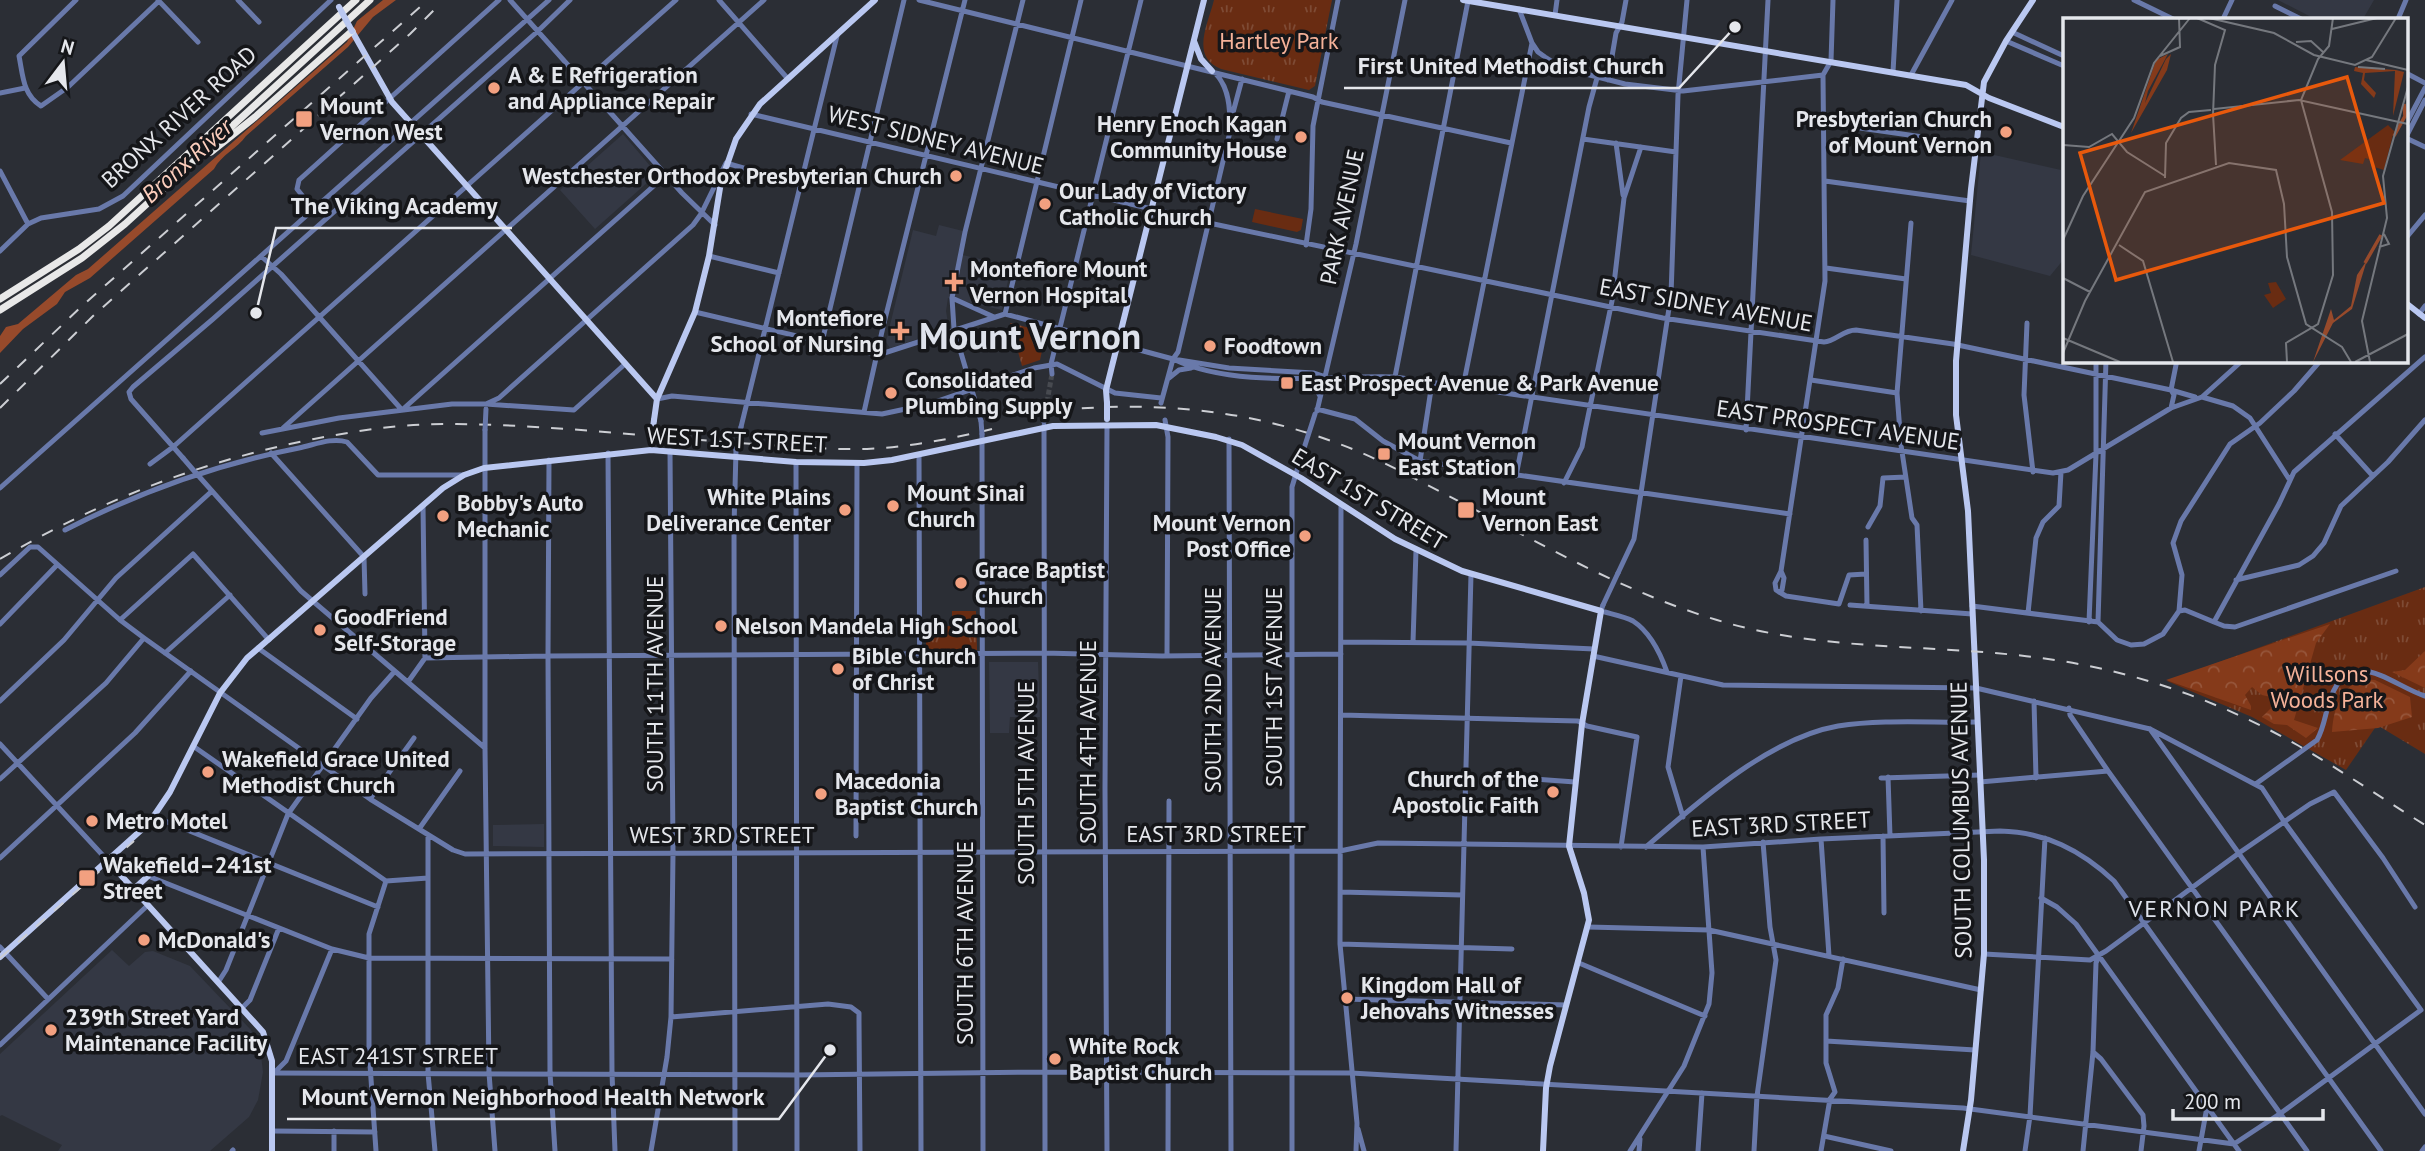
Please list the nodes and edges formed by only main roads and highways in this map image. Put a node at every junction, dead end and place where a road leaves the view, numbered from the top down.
1 (356, 0) edge
2 (370, 0) edge
3 (875, 0) edge
4 (1204, 0) edge
5 (1466, 0) edge
6 (2033, 0) edge
7 (338, 4) edge
8 (352, 30) junction
9 (1194, 41) junction
10 (1212, 71) road end
11 (1982, 93) junction
12 (2063, 127) edge
13 (180, 176) junction
14 (0, 299) edge
15 (2408, 305) edge
16 (0, 310) edge
17 (2422, 316) edge
18 (657, 399) junction
19 (1107, 419) junction
20 (651, 450) junction
21 (111, 859) junction
22 (148, 876) road end
23 (134, 889) junction
24 (1, 952) edge
25 (272, 1151) edge
26 (1543, 1151) edge
27 (1963, 1151) edge

1 - 14 highway
2 - 13 highway
3 - 18 main road
4 - 9 main road
5 - 11 main road
6 - 11 main road, SOUTH COLUMBUS AVENUE
7 - 8 main road, bridge
8 - 13 highway
8 - 18 main road
9 - 10 main road
9 - 19 main road, bridge
11 - 12 main road
11 - 27 main road, SOUTH COLUMBUS AVENUE
13 - 16 highway
15 - 17 main road
18 - 20 main road, bridge
19 - 20 main road, WEST 1ST STREET
19 - 26 main road, EAST 1ST STREET
20 - 21 main road, WEST 1ST STREET
21 - 23 main road, EAST 241ST STREET
21 - 24 main road, WEST 1ST STREET
22 - 23 main road
23 - 25 main road, EAST 241ST STREET

